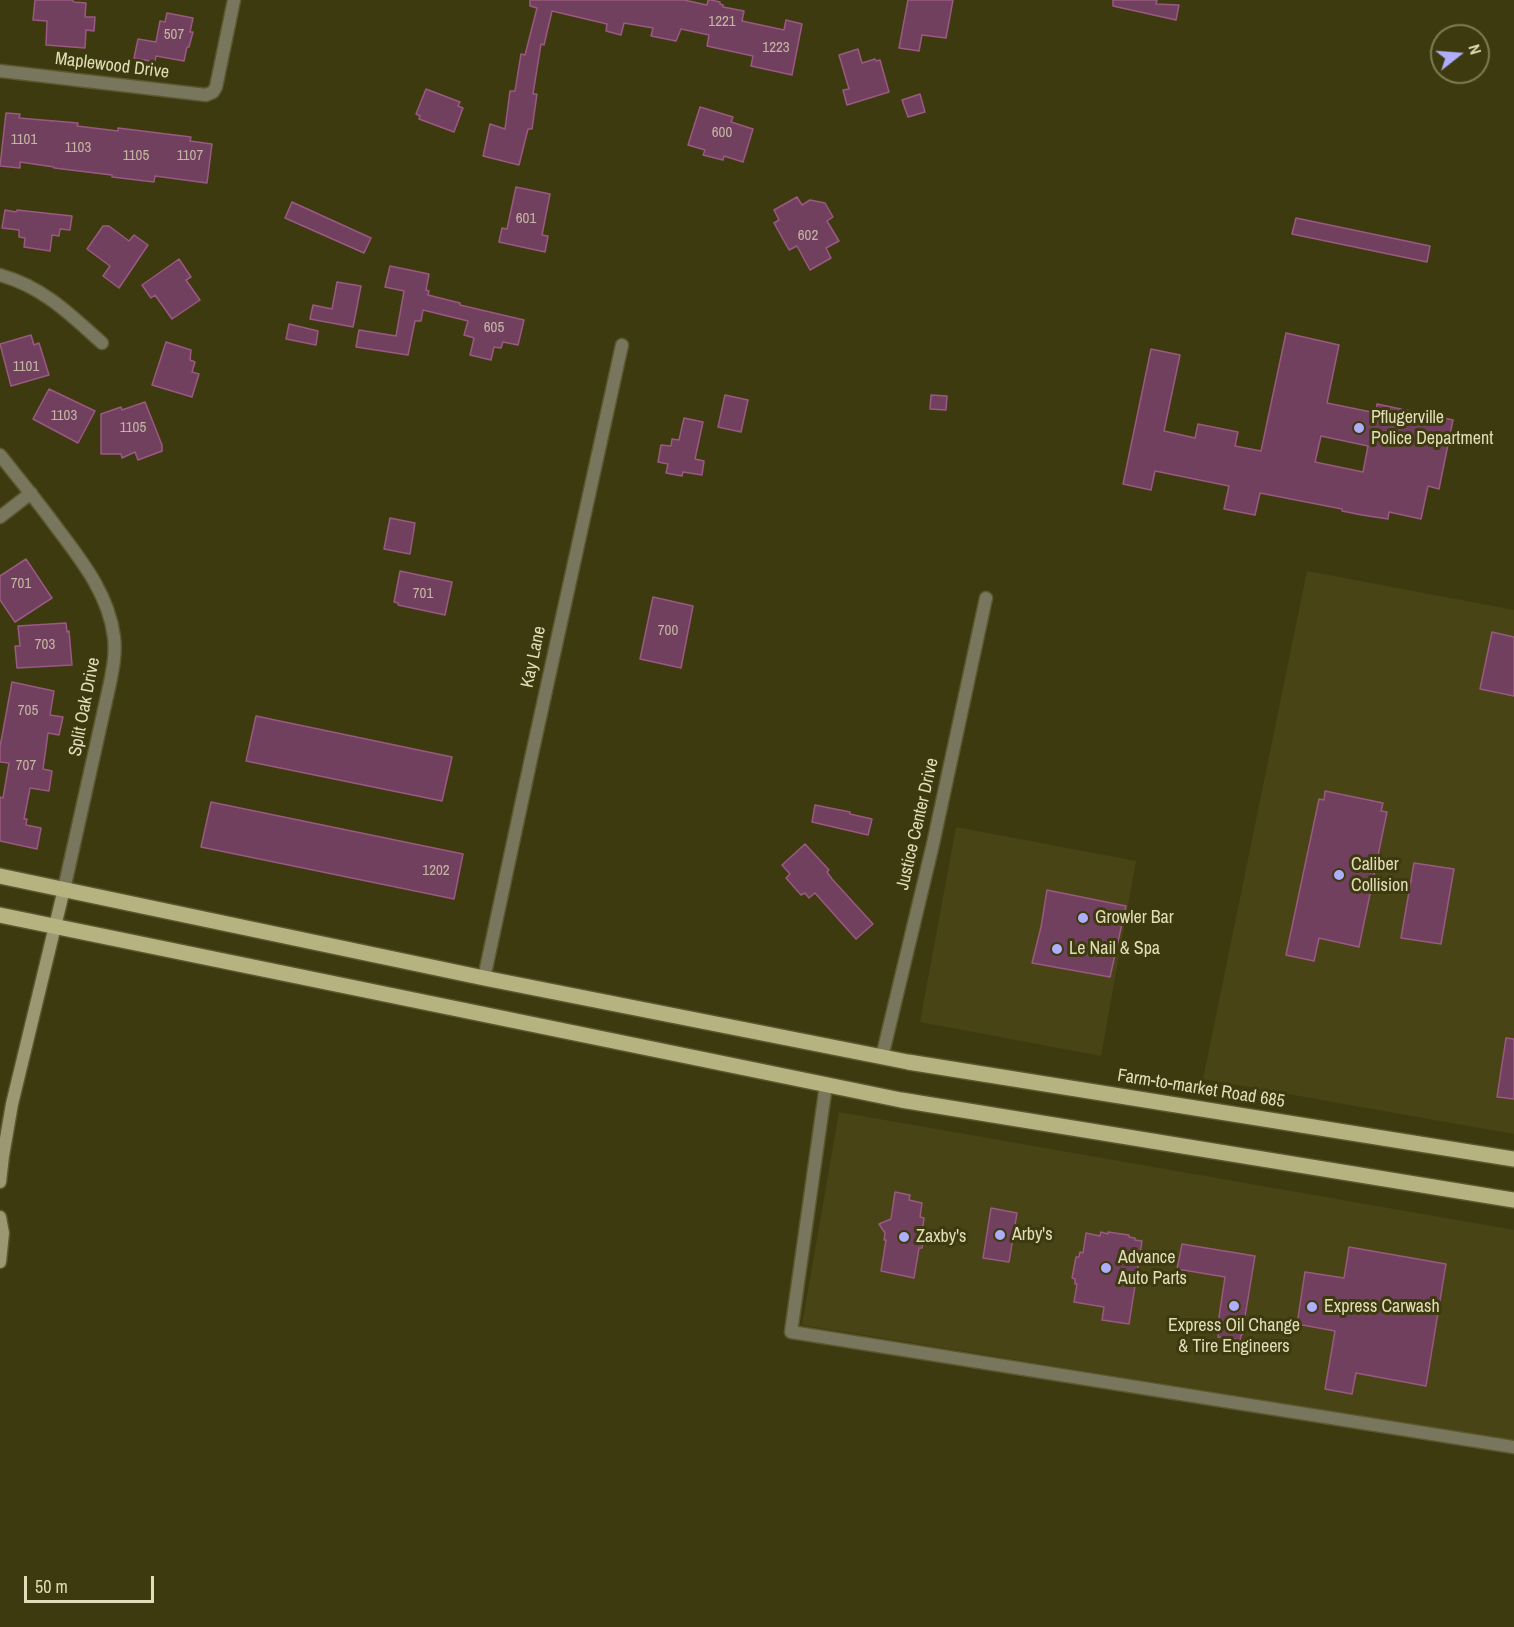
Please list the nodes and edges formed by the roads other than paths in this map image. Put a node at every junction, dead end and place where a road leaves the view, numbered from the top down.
1 (234, 0) edge
2 (0, 71) edge
3 (0, 275) edge
4 (102, 344) dead end
5 (622, 345) dead end
6 (0, 455) edge
7 (31, 494) junction
8 (0, 517) edge
9 (986, 598) dead end
10 (0, 876) edge
11 (64, 890) junction
12 (0, 915) edge
13 (55, 926) junction
14 (484, 978) junction
15 (882, 1057) junction
16 (826, 1085) junction
17 (1514, 1159) edge
18 (0, 1182) edge
19 (1514, 1200) edge
20 (0, 1217) edge
21 (0, 1262) edge
22 (1514, 1447) edge

1 - 2 street, Maplewood Drive
3 - 4 street
5 - 14 street, Kay Lane
6 - 7 street, Split Oak Drive
7 - 8 street
7 - 11 street, Split Oak Drive
9 - 15 street, Justice Center Drive
10 - 11 main road, Farm-to-market Road 685
11 - 13 street
11 - 14 main road, Farm-to-market Road 685
12 - 13 main road
13 - 16 main road
13 - 18 street
14 - 15 main road, Farm-to-market Road 685
15 - 17 main road, Farm-to-market Road 685
16 - 19 main road
16 - 22 street
20 - 21 street

